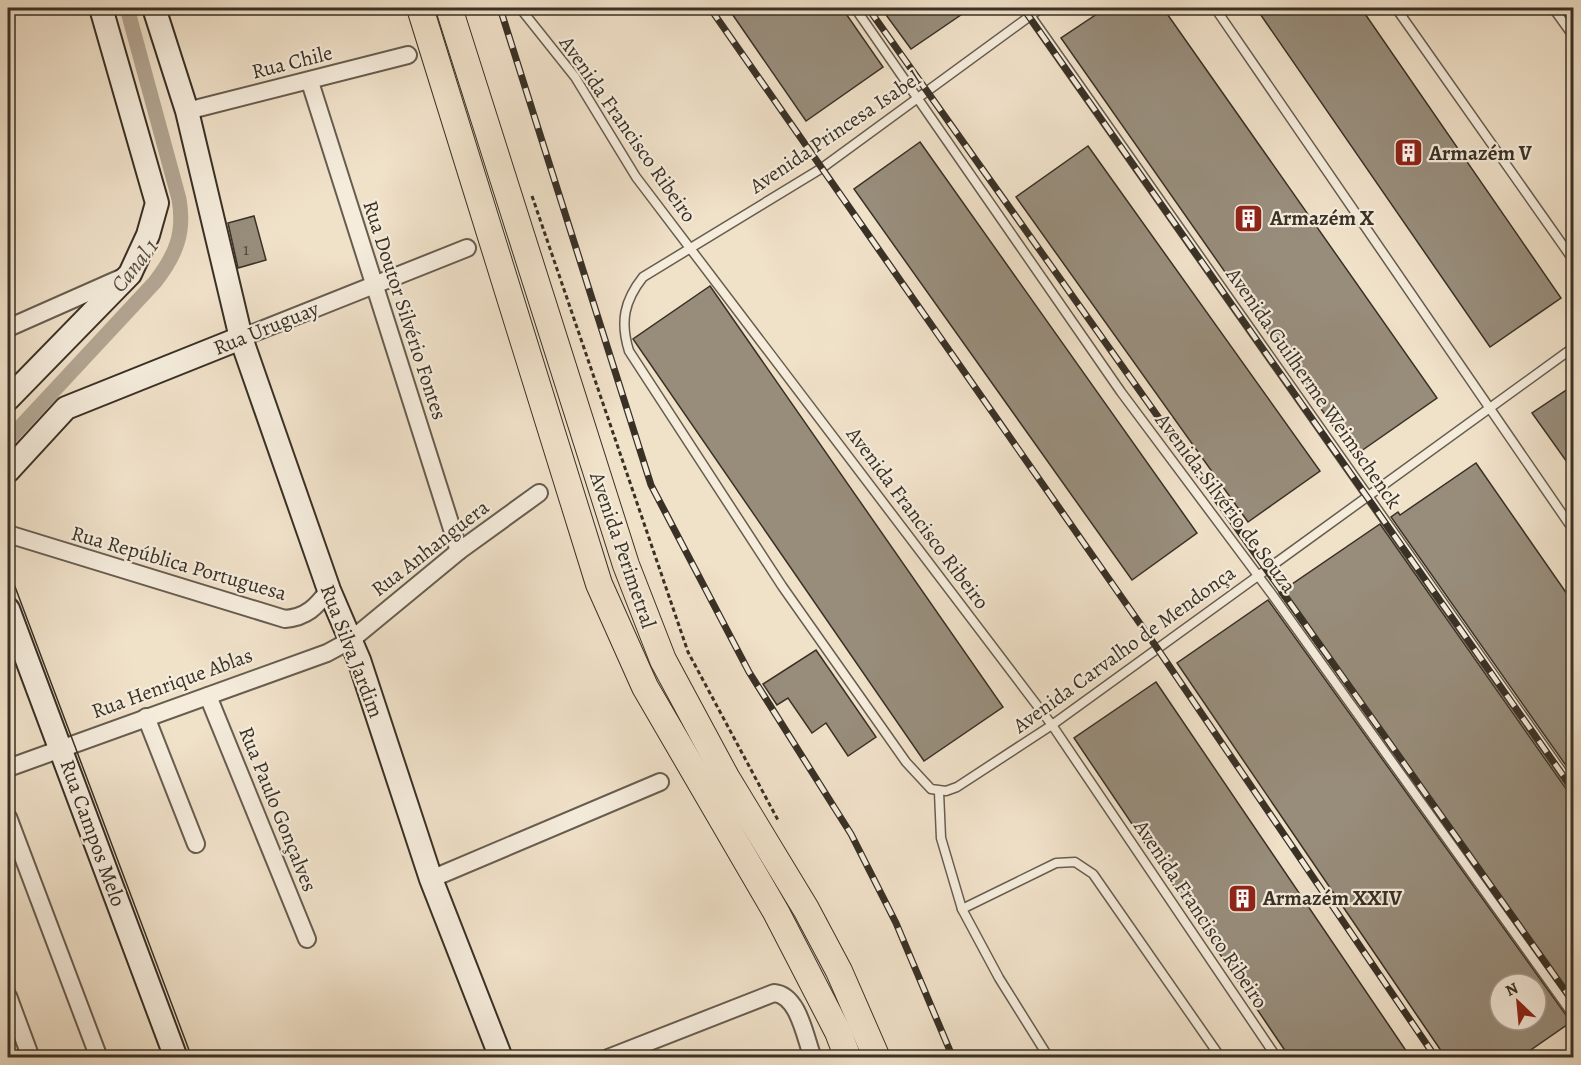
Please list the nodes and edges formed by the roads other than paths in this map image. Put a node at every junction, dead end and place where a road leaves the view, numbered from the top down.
1 (101, 8) edge
2 (154, 8) edge
3 (420, 8) edge
4 (449, 8) edge
5 (520, 8) edge
6 (855, 8) edge
7 (1041, 8) edge
8 (1215, 8) edge
9 (1396, 8) edge
10 (1553, 8) edge
11 (1027, 11) edge
12 (1574, 37) edge
13 (408, 56) dead end
14 (310, 82) junction
15 (918, 98) junction
16 (187, 111) junction
17 (467, 248) dead end
18 (691, 248) junction
19 (1574, 261) edge
20 (130, 274) junction
21 (374, 285) junction
22 (8, 328) edge
23 (242, 338) junction
24 (1574, 347) edge
25 (8, 399) edge
26 (1492, 409) junction
27 (8, 471) edge
28 (539, 493) dead end
29 (1368, 497) junction
30 (1574, 531) edge
31 (8, 534) edge
32 (459, 551) junction
33 (1258, 575) junction
34 (328, 590) junction
35 (8, 609) edge
36 (351, 640) junction
37 (208, 696) junction
38 (146, 717) junction
39 (1052, 725) junction
40 (61, 747) junction
41 (8, 768) edge
42 (660, 782) dead end
43 (1574, 789) edge
44 (939, 792) junction
45 (8, 817) edge
46 (196, 844) dead end
47 (431, 879) junction
48 (963, 909) junction
49 (307, 939) dead end
50 (8, 996) edge
51 (1574, 1016) edge
52 (30, 1058) edge
53 (99, 1058) edge
54 (176, 1058) edge
55 (501, 1058) edge
56 (608, 1058) edge
57 (813, 1058) edge
58 (848, 1058) edge
59 (878, 1058) edge
60 (1049, 1058) edge
61 (1221, 1058) edge
62 (1277, 1058) edge

1 - 20 street
2 - 16 street, Rua Silva Jardim
3 - 58 main road, Avenida Perimetral
4 - 59 main road, Avenida Perimetral
5 - 18 lane, Avenida Francisco Ribeiro
6 - 15 lane, Avenida Silvério de Souza
7 - 11 lane, Avenida Princesa Isabel
8 - 26 lane
9 - 19 lane
10 - 12 lane
11 - 15 lane, Avenida Princesa Isabel
11 - 29 lane, Avenida Guilherme Weimschenck
13 - 14 street, Rua Chile
14 - 16 street, Rua Chile
14 - 21 street, Rua Doutor Silvério Fontes
15 - 18 lane, Avenida Princesa Isabel
15 - 33 lane, Avenida Silvério de Souza
16 - 23 street, Rua Silva Jardim
17 - 21 street, Rua Uruguay
18 - 39 lane, Avenida Francisco Ribeiro
18 - 44 lane, Avenida Princesa Isabel
20 - 22 street
20 - 25 street
21 - 23 street, Rua Uruguay
21 - 32 street, Rua Doutor Silvério Fontes
23 - 27 street, Rua Uruguay
23 - 34 street, Rua Silva Jardim
24 - 26 lane, Avenida Carvalho de Mendonça
26 - 29 lane, Avenida Carvalho de Mendonça
26 - 30 lane
28 - 32 street, Rua Anhanguera
29 - 33 lane, Avenida Carvalho de Mendonça
29 - 43 lane, Avenida Guilherme Weimschenck
31 - 34 street, Rua República Portuguesa
32 - 36 street, Rua Anhanguera
33 - 39 lane, Avenida Carvalho de Mendonça
33 - 51 lane, Avenida Silvério de Souza
34 - 36 street, Rua Silva Jardim
35 - 40 street, Rua Campos Melo
36 - 37 street, Rua Henrique Ablas
36 - 47 street, Rua Silva Jardim
37 - 38 street, Rua Henrique Ablas
37 - 49 street, Rua Paulo Gonçalves
38 - 40 street, Rua Henrique Ablas
38 - 46 street
39 - 44 lane, Avenida Carvalho de Mendonça
39 - 62 lane, Avenida Francisco Ribeiro
40 - 41 street, Rua Henrique Ablas
40 - 54 street, Rua Campos Melo
42 - 47 street
44 - 48 lane
45 - 53 street
47 - 55 street, Rua Silva Jardim
48 - 60 lane
48 - 61 lane
50 - 52 street
56 - 57 street

